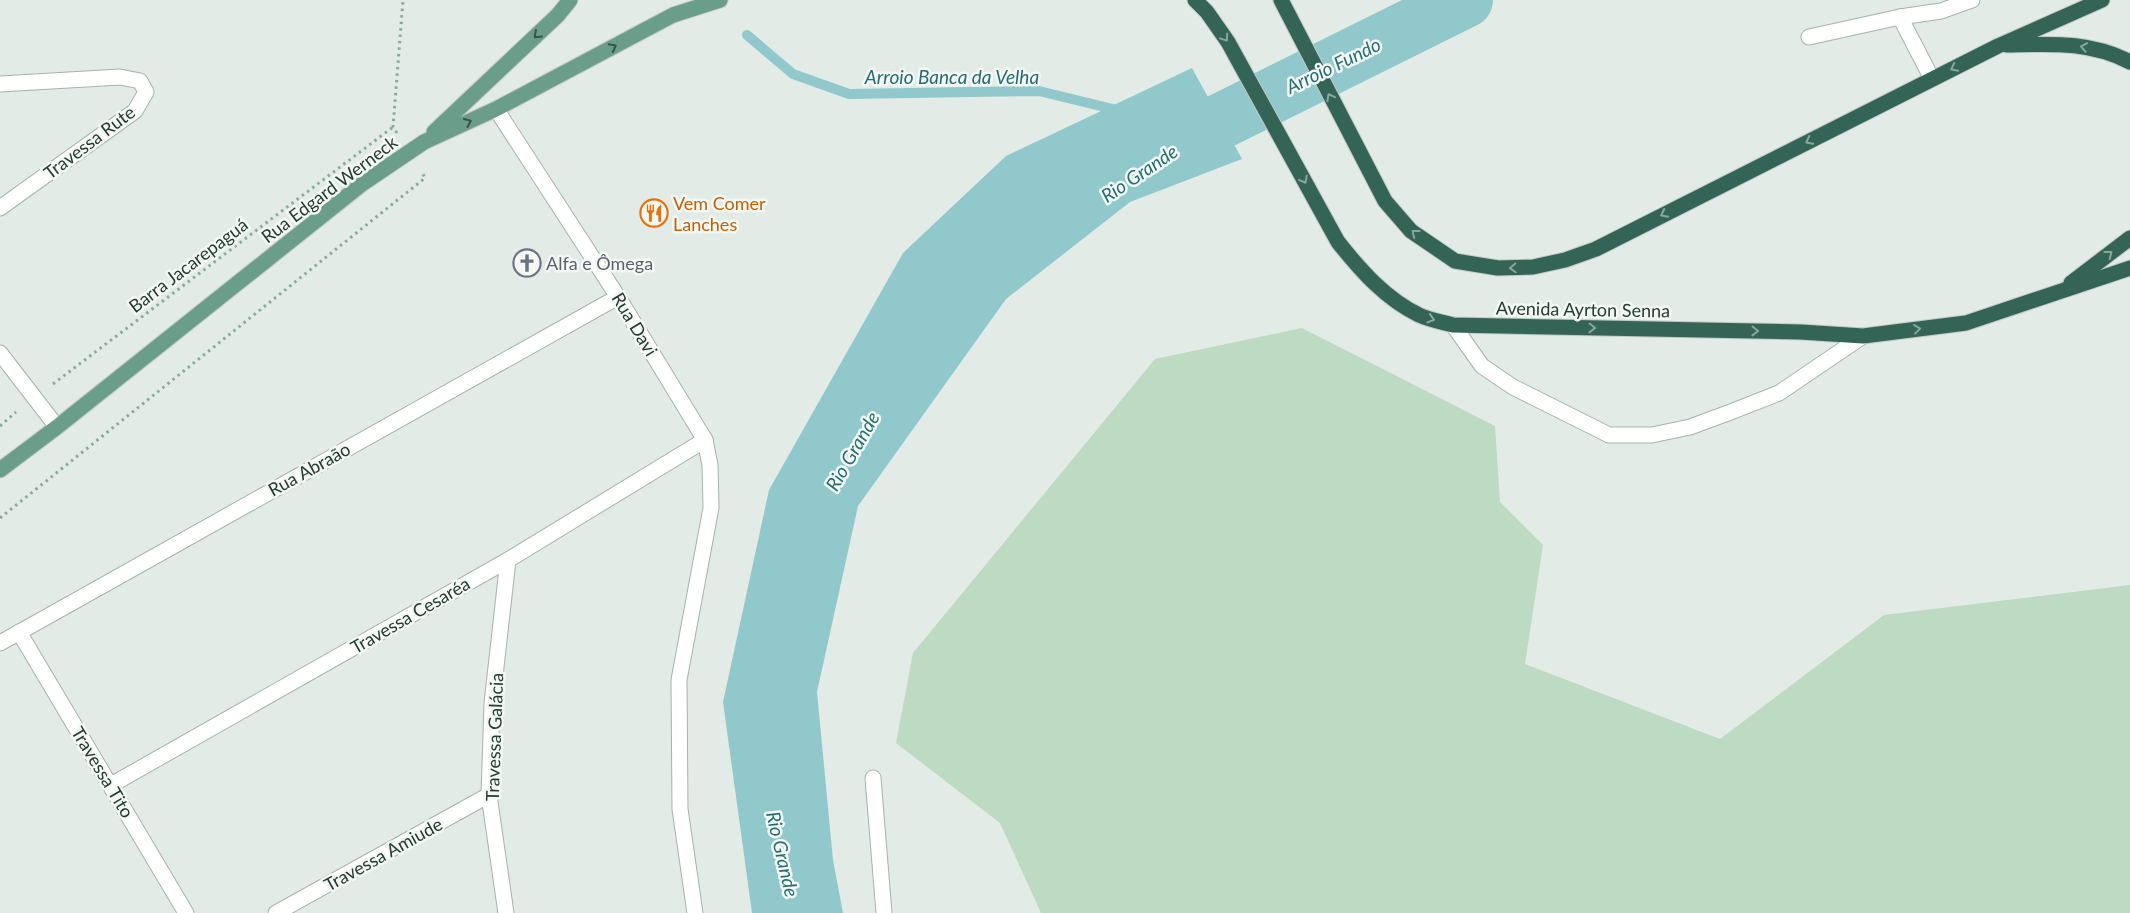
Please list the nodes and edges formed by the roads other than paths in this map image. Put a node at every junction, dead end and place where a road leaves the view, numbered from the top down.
1 (570, 0) edge
2 (720, 0) edge
3 (1195, 0) edge
4 (1281, 0) edge
5 (1972, 0) edge
6 (2102, 0) edge
7 (1900, 17) junction
8 (1809, 37) dead end
9 (1998, 46) junction
10 (2130, 62) edge
11 (1932, 79) junction
12 (0, 84) edge
13 (496, 109) junction
14 (424, 142) junction
15 (0, 208) edge
16 (2130, 238) edge
17 (2130, 268) edge
18 (2059, 291) junction
19 (618, 297) junction
20 (1453, 326) junction
21 (1863, 336) junction
22 (0, 354) edge
23 (57, 427) junction
24 (705, 440) junction
25 (0, 470) edge
26 (508, 560) junction
27 (19, 632) junction
28 (0, 643) edge
29 (873, 778) dead end
30 (111, 784) junction
31 (489, 795) junction
32 (186, 913) edge
33 (276, 913) edge
34 (506, 913) edge
35 (695, 913) edge
36 (884, 913) edge

1 -> 14 main road
13 -> 2 main road, Rua Edgard Werneck
3 -> 20 highway, Avenida Ayrton Senna
11 -> 4 highway
5 - 7 street
6 - 9 highway
7 - 8 street
7 - 11 street
10 -> 9 highway
9 -> 11 highway
12 - 15 street, Travessa Rute
14 -> 13 main road, Rua Edgard Werneck
13 - 19 street, Rua Davi
14 - 23 main road, Rua Edgard Werneck
18 -> 16 highway
17 - 18 highway, Avenida Ayrton Senna
21 -> 18 highway, Avenida Ayrton Senna
19 - 24 street, Rua Davi
19 - 27 street, Rua Abraão
20 -> 21 highway, Avenida Ayrton Senna
20 - 21 street
22 - 23 street
23 - 25 main road, Rua Edgard Werneck
24 - 26 street, Travessa Cesaréa
24 - 35 street
26 - 30 street, Travessa Cesaréa
26 - 31 street, Travessa Galácia
27 - 28 street, Rua Abraão
27 - 30 street, Travessa Tito
29 - 36 street
30 - 32 street, Travessa Tito
31 - 33 street, Travessa Amiude
31 - 34 street, Travessa Galácia

